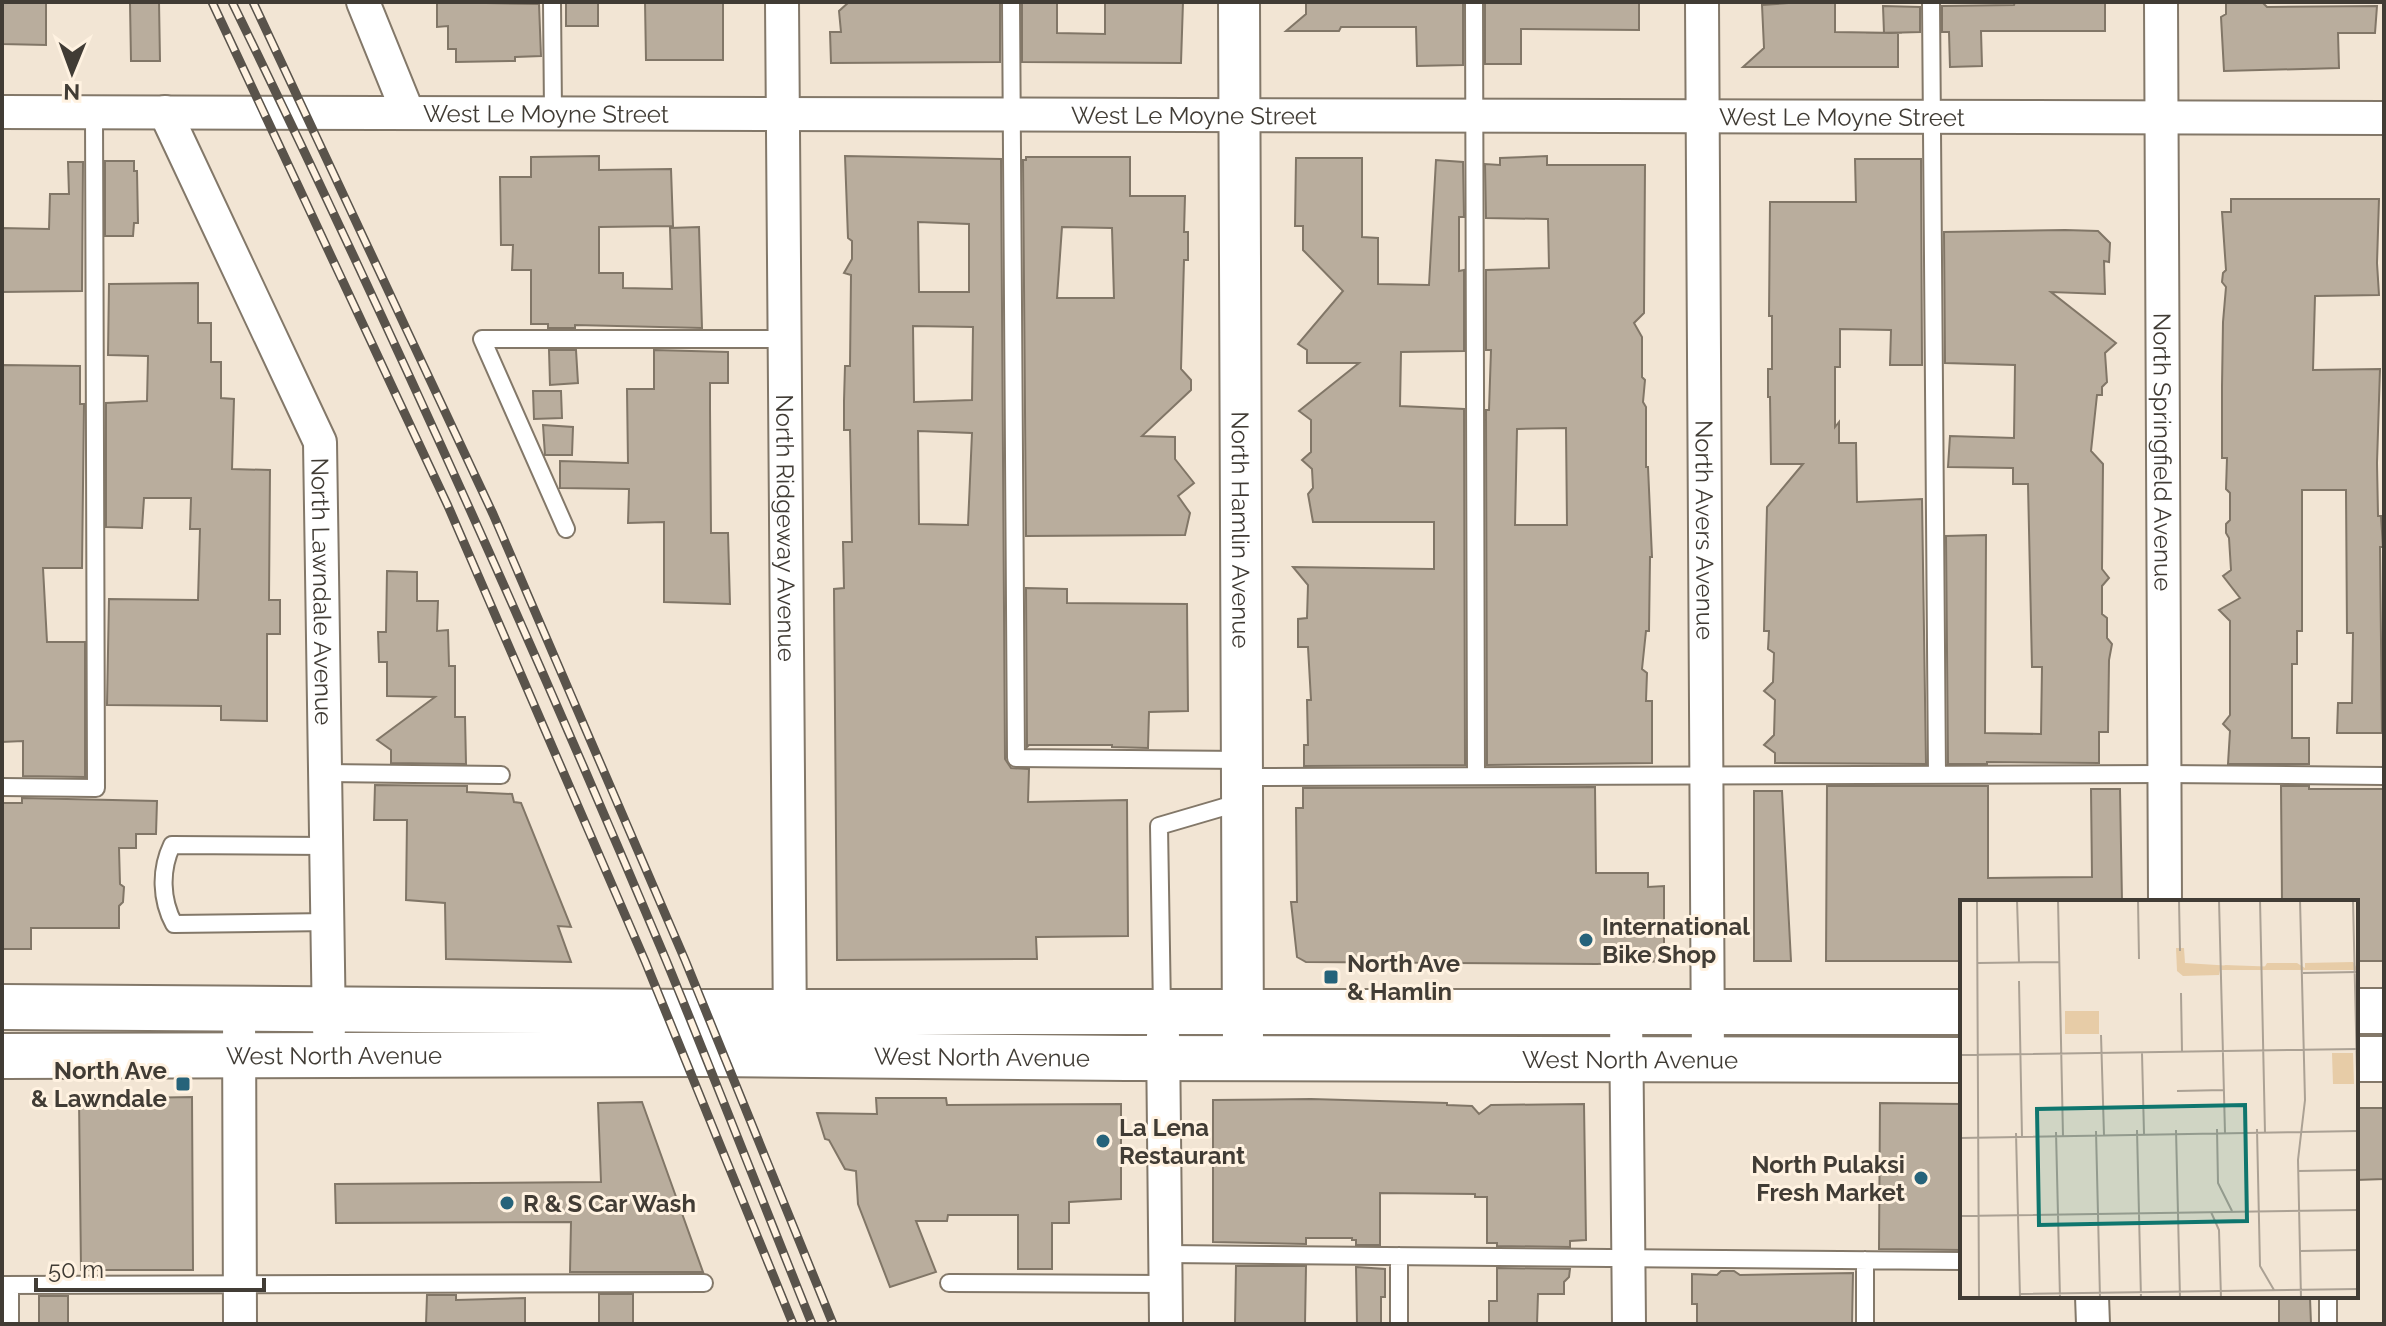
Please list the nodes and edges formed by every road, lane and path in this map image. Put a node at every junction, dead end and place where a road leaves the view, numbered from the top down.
1 (363, 2) edge
2 (552, 2) edge
3 (782, 2) edge
4 (1011, 2) edge
5 (1239, 2) edge
6 (1474, 2) edge
7 (1702, 2) edge
8 (1931, 2) edge
9 (2161, 2) edge
10 (2, 112) edge
11 (94, 112) junction
12 (165, 112) junction
13 (408, 113) junction
14 (553, 113) junction
15 (783, 114) junction
16 (1011, 115) junction
17 (1239, 115) junction
18 (1475, 116) junction
19 (1702, 117) junction
20 (1931, 117) junction
21 (2161, 118) junction
22 (2384, 118) edge
23 (785, 339) junction
24 (566, 529) dead end
25 (326, 773) junction
26 (1937, 774) junction
27 (2165, 774) junction
28 (501, 775) dead end
29 (1707, 775) junction
30 (1476, 776) junction
31 (2384, 776) edge
32 (1242, 780) junction
33 (2, 787) edge
34 (327, 846) junction
35 (2165, 900) edge
36 (329, 922) junction
37 (2, 1007) edge
38 (239, 1008) junction
39 (329, 1008) junction
40 (2358, 1011) edge
41 (2384, 1011) edge
42 (1243, 1012) junction
43 (1626, 1012) junction
44 (1708, 1012) junction
45 (1960, 1012) edge
46 (790, 1013) junction
47 (1162, 1013) junction
48 (790, 1055) junction
49 (2, 1056) edge
50 (329, 1056) junction
51 (239, 1057) junction
52 (1163, 1059) junction
53 (1243, 1059) junction
54 (1627, 1059) junction
55 (2358, 1059) edge
56 (2384, 1059) edge
57 (1708, 1060) junction
58 (1960, 1060) edge
59 (1399, 1256) junction
60 (1629, 1258) junction
61 (1865, 1260) junction
62 (1960, 1261) edge
63 (1166, 1269) junction
64 (704, 1283) dead end
65 (949, 1283) dead end
66 (240, 1284) junction
67 (6, 1285) edge
68 (2092, 1298) edge
69 (2328, 1298) edge
70 (10, 1324) edge
71 (240, 1324) edge
72 (1166, 1324) edge
73 (1399, 1324) edge
74 (1629, 1324) edge
75 (1865, 1324) edge
76 (2093, 1324) edge
77 (2328, 1324) edge

1 - 13 street
2 - 14 lane
3 - 15 street, North Ridgeway Avenue
4 - 16 lane
5 - 17 street, North Hamlin Avenue
6 - 18 lane
7 - 19 street, North Avers Avenue
8 - 20 lane
9 - 21 street, North Springfield Avenue
10 - 11 street, West Le Moyne Street
11 - 12 street, West Le Moyne Street
11 - 33 lane
12 - 13 street, West Le Moyne Street
12 - 25 street, North Lawndale Avenue
13 - 14 street, West Le Moyne Street
14 - 15 street, West Le Moyne Street
15 - 16 street, West Le Moyne Street
15 - 23 street, North Ridgeway Avenue
16 - 17 street, West Le Moyne Street
16 - 32 lane
17 - 18 street, West Le Moyne Street
17 - 32 street, North Hamlin Avenue
18 - 19 street, West Le Moyne Street
18 - 30 lane
19 - 20 street, West Le Moyne Street
19 - 29 street, North Avers Avenue
20 - 21 street, West Le Moyne Street
20 - 26 lane
21 - 22 street, West Le Moyne Street
21 - 27 street, North Springfield Avenue
23 - 24 lane
23 - 46 street, North Ridgeway Avenue
25 - 28 lane
25 - 34 street, North Lawndale Avenue
26 - 27 lane
26 - 29 lane
27 - 31 lane
27 - 35 street, North Springfield Avenue
29 - 30 lane
29 - 44 street, North Avers Avenue
30 - 32 lane
32 - 42 street, North Hamlin Avenue
32 - 47 lane
34 - 36 street, North Lawndale Avenue
34 - 36 lane
36 - 39 street, North Lawndale Avenue
37 - 38 main road, West North Avenue
38 - 39 main road, West North Avenue
38 - 51 street
39 - 46 main road, West North Avenue
39 - 50 street, North Lawndale Avenue
40 - 41 main road
42 - 43 main road, West North Avenue
42 - 47 main road, West North Avenue
42 - 53 street, North Hamlin Avenue
43 - 44 main road, West North Avenue
43 - 54 street
44 - 45 main road, West North Avenue
44 - 57 street, North Avers Avenue
46 - 47 main road, West North Avenue
46 - 48 street, North Ridgeway Avenue
47 - 52 street
48 - 50 main road, West North Avenue
48 - 52 main road, West North Avenue
49 - 51 main road, West North Avenue
50 - 51 main road, West North Avenue
51 - 66 street
52 - 53 main road, West North Avenue
52 - 63 street
53 - 54 main road, West North Avenue
54 - 57 main road, West North Avenue
54 - 60 street
55 - 56 main road
57 - 58 main road, West North Avenue
59 - 60 lane
59 - 63 lane
59 - 73 lane
60 - 61 lane
60 - 74 street
61 - 62 lane
61 - 75 lane
63 - 65 lane
63 - 72 street
64 - 66 lane
66 - 67 lane
66 - 71 street
67 - 70 lane
68 - 76 street
69 - 77 lane

